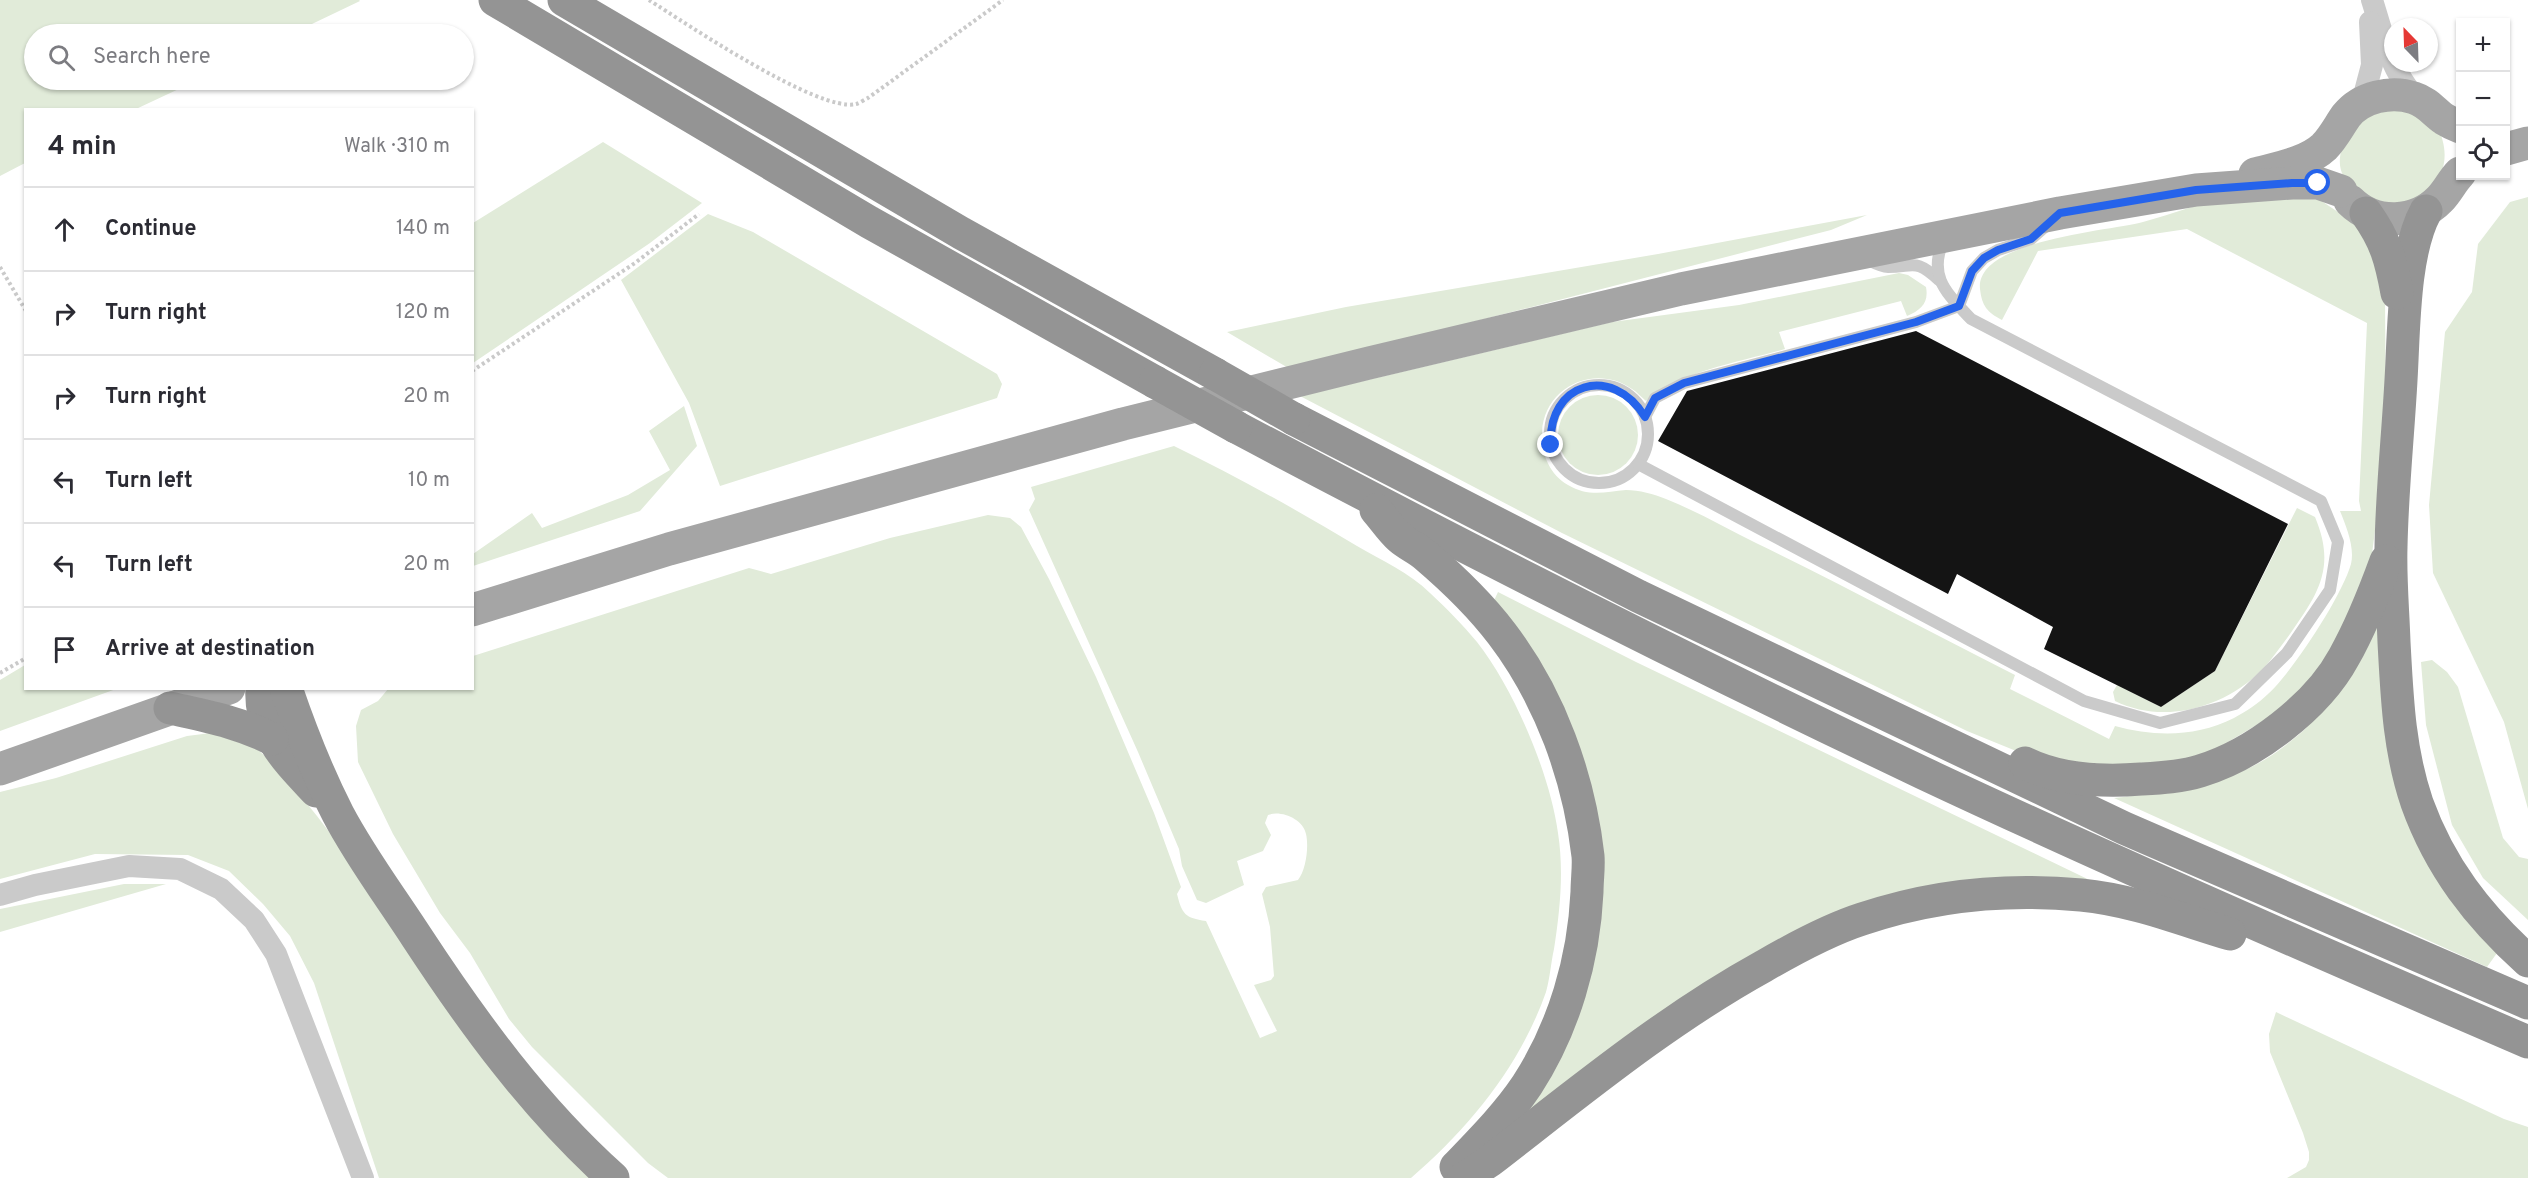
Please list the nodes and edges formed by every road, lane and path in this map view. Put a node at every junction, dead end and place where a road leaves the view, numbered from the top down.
1 (495, 0) edge
2 (564, 0) edge
3 (649, 0) edge
4 (1003, 0) edge
5 (2370, 0) edge
6 (2415, 98) junction
7 (2362, 103) junction
8 (2452, 123) edge
9 (2337, 130) junction
10 (2510, 134) edge
11 (2528, 134) edge
12 (2528, 143) edge
13 (2510, 148) edge
14 (2456, 152) edge
15 (2456, 177) edge
16 (2196, 190) junction
17 (2341, 191) junction
18 (2426, 211) junction
19 (2060, 213) junction
20 (2366, 213) junction
21 (699, 214) dead end
22 (1946, 236) junction
23 (1853, 254) junction
24 (0, 267) edge
25 (1939, 280) junction
26 (1959, 306) junction
27 (24, 307) edge
28 (2404, 333) junction
29 (474, 370) edge
30 (1645, 417) junction
31 (1638, 464) junction
32 (1364, 495) junction
33 (2391, 548) junction
34 (474, 609) edge
35 (24, 659) edge
36 (0, 673) edge
37 (223, 690) edge
38 (262, 690) edge
39 (287, 690) edge
40 (170, 708) junction
41 (272, 739) junction
42 (1938, 740) junction
43 (0, 769) edge
44 (339, 816) junction
45 (0, 894) edge
46 (2285, 938) junction
47 (2528, 961) edge
48 (2528, 1004) edge
49 (2528, 1042) edge
50 (363, 1178) edge
51 (613, 1178) edge
52 (1445, 1178) edge
53 (1464, 1178) edge

1 - 32 highway, bridge
2 - 42 highway, bridge
3 - 4 path
5 - 6 street
5 - 7 street
6 - 7 main road
6 - 8 main road
7 - 9 main road
8 - 14 main road
9 - 16 main road
9 - 17 main road
10 - 11 main road
12 - 13 main road
15 - 18 main road
16 - 17 main road
16 - 19 main road
17 - 20 main road
18 - 20 main road
18 - 28 highway
19 - 22 main road
19 - 26 lane
20 - 28 highway
21 - 29 path
22 - 23 main road
22 - 25 lane
23 - 25 lane
23 - 34 main road
24 - 27 path
25 - 26 lane
26 - 30 lane
26 - 31 lane
28 - 33 highway
30 - 31 lane
30 - 31 lane
32 - 46 highway
32 - 52 highway
33 - 42 highway
33 - 47 highway
35 - 36 path
37 - 40 main road
38 - 41 highway
39 - 44 highway
40 - 41 highway
40 - 43 main road
41 - 44 highway
42 - 48 highway
44 - 51 highway
45 - 50 street
46 - 49 highway
46 - 53 highway

